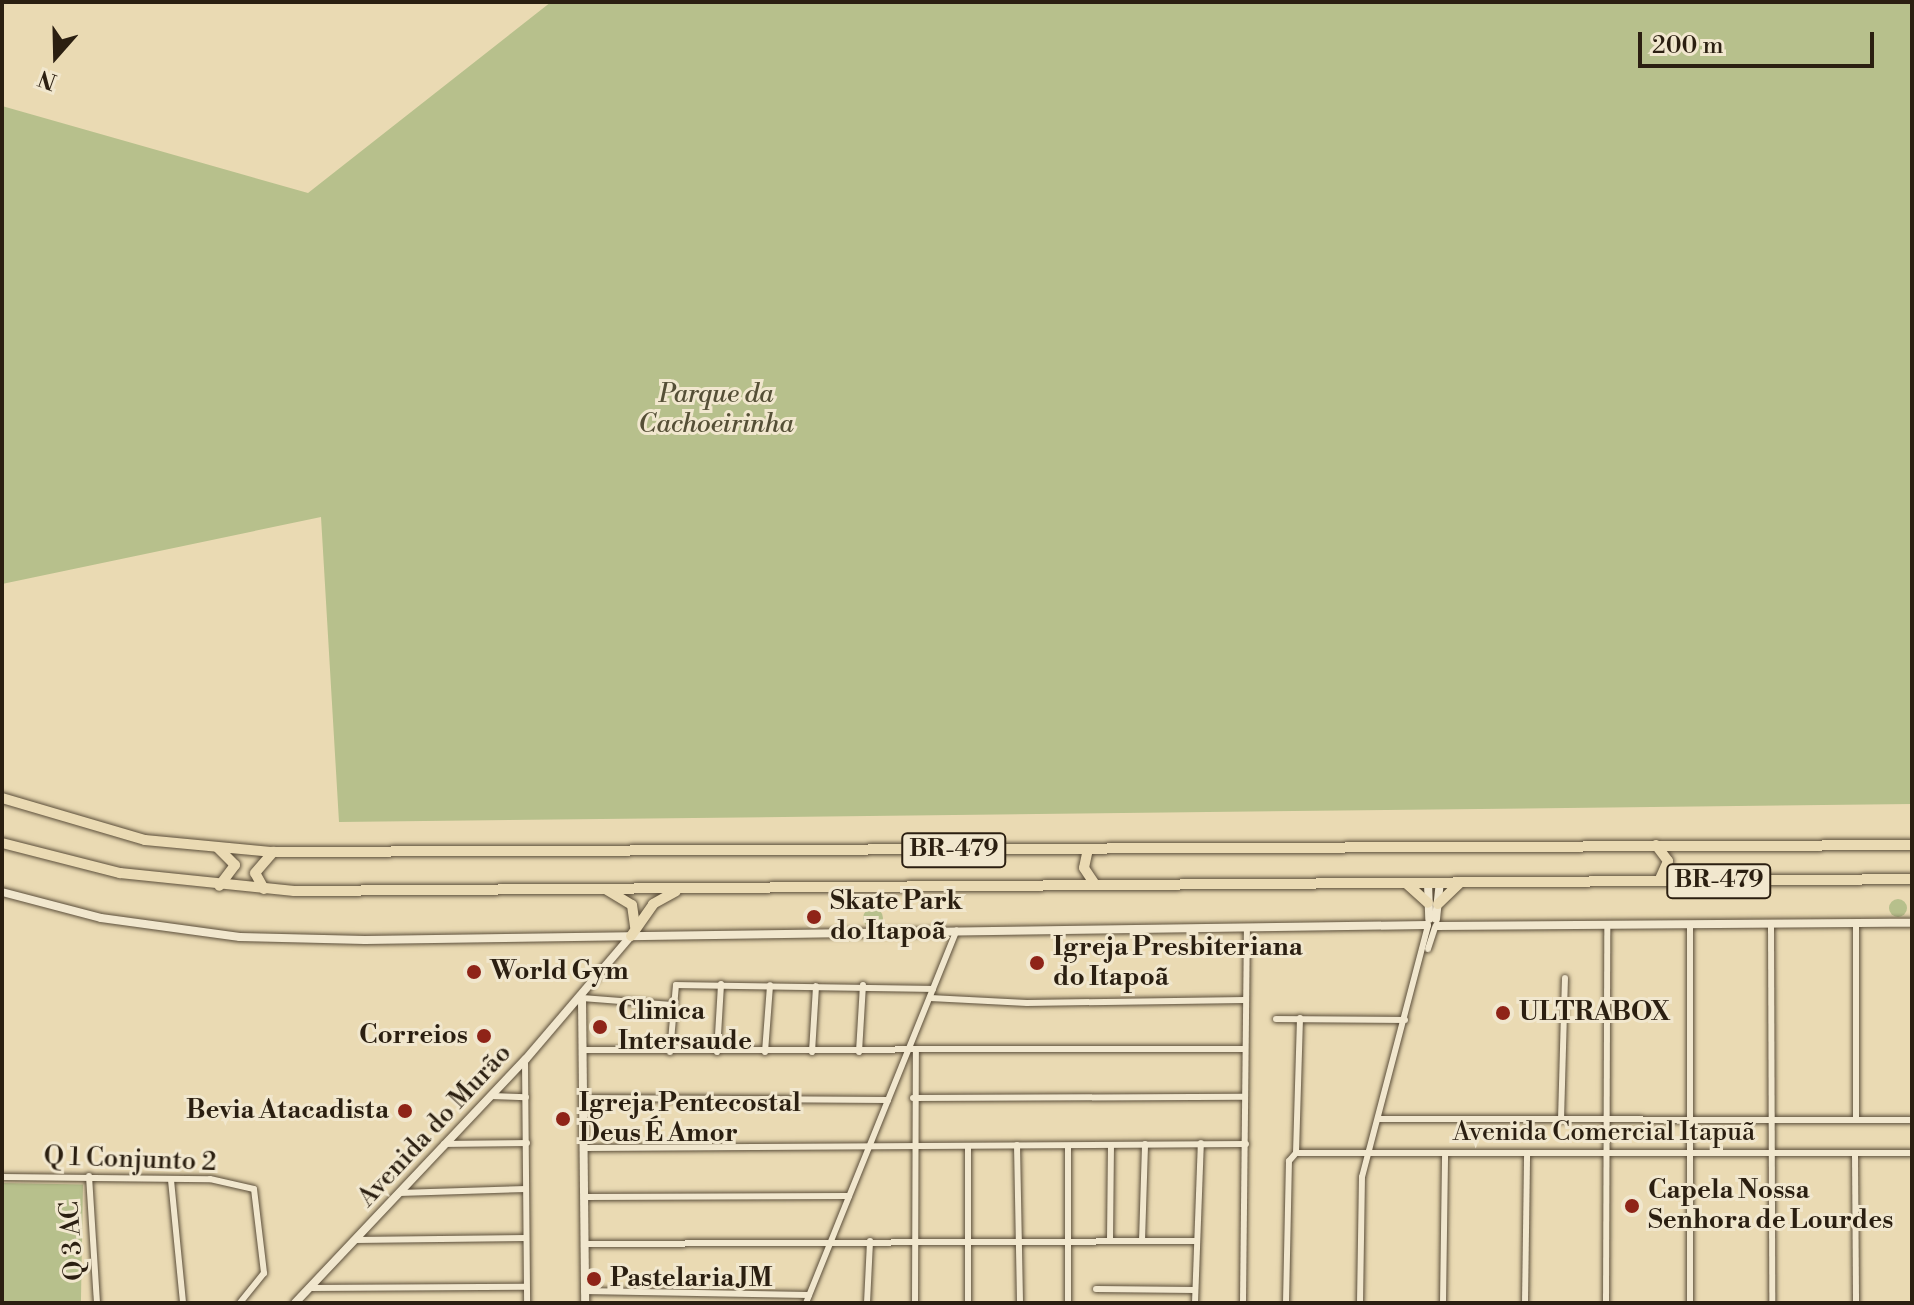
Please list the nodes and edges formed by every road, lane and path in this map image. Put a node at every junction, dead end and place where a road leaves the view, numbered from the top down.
1 (2, 798) edge
2 (2, 843) edge
3 (1656, 845) junction
4 (1912, 845) edge
5 (218, 848) junction
6 (1088, 849) junction
7 (273, 852) junction
8 (1912, 879) edge
9 (1659, 881) junction
10 (1462, 882) junction
11 (1094, 883) junction
12 (1405, 883) junction
13 (1434, 883) junction
14 (219, 886) junction
15 (264, 889) junction
16 (606, 889) junction
17 (682, 889) junction
18 (2, 892) edge
19 (1433, 904) junction
20 (1432, 923) junction
21 (1856, 923) junction
22 (1912, 923) edge
23 (1771, 924) junction
24 (1690, 925) junction
25 (1607, 926) junction
26 (1247, 929) junction
27 (957, 930) junction
28 (633, 932) junction
29 (1565, 978) dead end
30 (721, 984) junction
31 (770, 985) junction
32 (863, 985) junction
33 (816, 986) junction
34 (933, 989) junction
35 (582, 998) junction
36 (930, 998) junction
37 (1245, 1000) junction
38 (672, 1005) junction
39 (1300, 1018) junction
40 (1276, 1019) dead end
41 (1405, 1020) junction
42 (1245, 1049) junction
43 (584, 1050) junction
44 (913, 1050) junction
45 (670, 1052) junction
46 (717, 1052) junction
47 (765, 1052) junction
48 (812, 1052) junction
49 (859, 1052) junction
50 (525, 1060) junction
51 (491, 1096) junction
52 (526, 1097) junction
53 (1245, 1097) junction
54 (585, 1098) junction
55 (913, 1098) junction
56 (888, 1100) junction
57 (1378, 1119) junction
58 (1608, 1119) junction
59 (1561, 1120) junction
60 (1773, 1120) junction
61 (1856, 1120) junction
62 (1912, 1120) edge
63 (1691, 1121) junction
64 (527, 1143) junction
65 (1201, 1143) junction
66 (444, 1144) junction
67 (1145, 1144) junction
68 (1246, 1144) junction
69 (1017, 1145) junction
70 (1111, 1145) junction
71 (916, 1146) junction
72 (968, 1146) junction
73 (1068, 1146) junction
74 (869, 1147) junction
75 (585, 1148) junction
76 (1296, 1153) junction
77 (1607, 1153) junction
78 (1691, 1153) junction
79 (1773, 1153) junction
80 (1912, 1153) edge
81 (1445, 1154) junction
82 (1527, 1154) junction
83 (1855, 1154) junction
84 (1369, 1155) junction
85 (89, 1176) junction
86 (2, 1177) edge
87 (171, 1180) junction
88 (526, 1189) junction
89 (399, 1193) junction
90 (849, 1196) junction
91 (585, 1197) junction
92 (526, 1238) junction
93 (355, 1240) junction
94 (1110, 1240) junction
95 (833, 1241) junction
96 (870, 1241) junction
97 (966, 1241) junction
98 (1018, 1241) junction
99 (1067, 1241) junction
100 (1142, 1241) junction
101 (1196, 1241) junction
102 (915, 1242) junction
103 (585, 1244) junction
104 (526, 1287) junction
105 (309, 1288) junction
106 (1096, 1289) dead end
107 (1195, 1290) junction
108 (584, 1291) junction
109 (809, 1295) junction
110 (97, 1303) edge
111 (183, 1303) edge
112 (240, 1303) edge
113 (295, 1303) edge
114 (527, 1303) edge
115 (585, 1303) edge
116 (806, 1303) edge
117 (867, 1303) edge
118 (915, 1303) edge
119 (968, 1303) edge
120 (1020, 1303) edge
121 (1068, 1303) edge
122 (1195, 1303) edge
123 (1243, 1303) edge
124 (1286, 1303) edge
125 (1360, 1303) edge
126 (1443, 1303) edge
127 (1525, 1303) edge
128 (1606, 1303) edge
129 (1690, 1303) edge
130 (1772, 1303) edge
131 (1856, 1303) edge

1 - 5 main road, BR-479
2 - 14 main road, BR-479
3 - 4 main road, BR-479
3 - 6 main road, BR-479
3 - 9 main road
5 - 7 main road, BR-479
5 - 14 main road
6 - 7 main road, BR-479
6 - 11 main road
7 - 15 main road
8 - 9 main road, BR-479
9 - 10 main road, BR-479
10 - 13 main road, BR-479
10 - 19 main road
11 - 12 main road, BR-479
11 - 17 main road, BR-479
12 - 13 main road, BR-479
12 - 19 main road
13 - 19 street
14 - 15 main road, BR-479
15 - 16 main road, BR-479
16 - 17 main road, BR-479
16 - 28 main road
17 - 28 main road
18 - 28 street
19 - 20 street
20 - 25 street
20 - 26 street
20 - 41 street
21 - 22 street
21 - 23 street
21 - 61 street
23 - 24 street
23 - 60 street
24 - 25 street
24 - 63 street
25 - 58 street
26 - 27 street
26 - 37 street
27 - 28 street
27 - 34 street
28 - 35 street, Avenida do Murão
29 - 59 street
30 - 31 street
30 - 38 street
30 - 46 street
31 - 33 street
31 - 47 street
32 - 33 street
32 - 34 street
32 - 49 street
33 - 48 street
34 - 36 street
35 - 38 street
35 - 43 street
35 - 50 street, Avenida do Murão
36 - 37 street
36 - 44 street
37 - 42 street
38 - 45 street
39 - 40 street
39 - 41 street
39 - 76 street
41 - 57 street
42 - 44 street
42 - 53 street
43 - 45 street
43 - 54 street
44 - 49 street
44 - 55 street
44 - 56 street
45 - 46 street
46 - 47 street
47 - 48 street
48 - 49 street
50 - 51 street, Avenida do Murão
50 - 52 street
51 - 52 street
51 - 66 street, Avenida do Murão
52 - 64 street
53 - 55 street
53 - 68 street
54 - 56 street
54 - 75 street
55 - 71 street
56 - 74 street
57 - 59 street, Avenida Comercial Itapuã
57 - 84 street
58 - 59 street, Avenida Comercial Itapuã
58 - 63 street, Avenida Comercial Itapuã
58 - 77 street
60 - 61 street, Avenida Comercial Itapuã
60 - 63 street, Avenida Comercial Itapuã
60 - 79 street
61 - 62 street, Avenida Comercial Itapuã
63 - 78 street
64 - 66 street
64 - 88 street
65 - 67 street
65 - 68 street
65 - 101 street
66 - 89 street, Avenida do Murão
67 - 70 street
67 - 100 street
68 - 123 street
69 - 72 street
69 - 73 street
69 - 98 street
70 - 73 street
70 - 94 street
71 - 72 street
71 - 74 street
71 - 102 street
72 - 97 street
73 - 99 street
74 - 75 street
74 - 90 street
75 - 91 street
76 - 84 street, Avenida Comercial Itapuã
76 - 124 street
77 - 78 street, Avenida Comercial Itapuã
77 - 82 street, Avenida Comercial Itapuã
77 - 128 street
78 - 79 street, Avenida Comercial Itapuã
78 - 129 street
79 - 83 street, Avenida Comercial Itapuã
79 - 130 street
80 - 83 street, Avenida Comercial Itapuã
81 - 82 street, Avenida Comercial Itapuã
81 - 84 street, Avenida Comercial Itapuã
81 - 126 street
82 - 127 street
83 - 131 street
84 - 125 street
85 - 86 street, Q 1 Conjunto 2
85 - 87 street, Q 1 Conjunto 2
85 - 110 street, Q 3 AC
87 - 111 street
87 - 112 street, Q 1 Conjunto 2
88 - 89 street
88 - 92 street
89 - 93 street, Avenida do Murão
90 - 91 street
90 - 95 street
91 - 103 street
92 - 93 street
92 - 104 street
93 - 105 street, Avenida do Murão
94 - 99 street
94 - 100 street
95 - 96 street
95 - 103 street
95 - 109 street
96 - 102 street
96 - 117 street
97 - 98 street
97 - 102 street
97 - 119 street
98 - 99 street
98 - 120 street
99 - 121 street
100 - 101 street
101 - 107 street
102 - 118 street
103 - 108 street
104 - 105 street
104 - 114 street
105 - 113 street, Avenida do Murão
106 - 107 street
107 - 122 street
108 - 109 street
108 - 115 street
109 - 116 street

